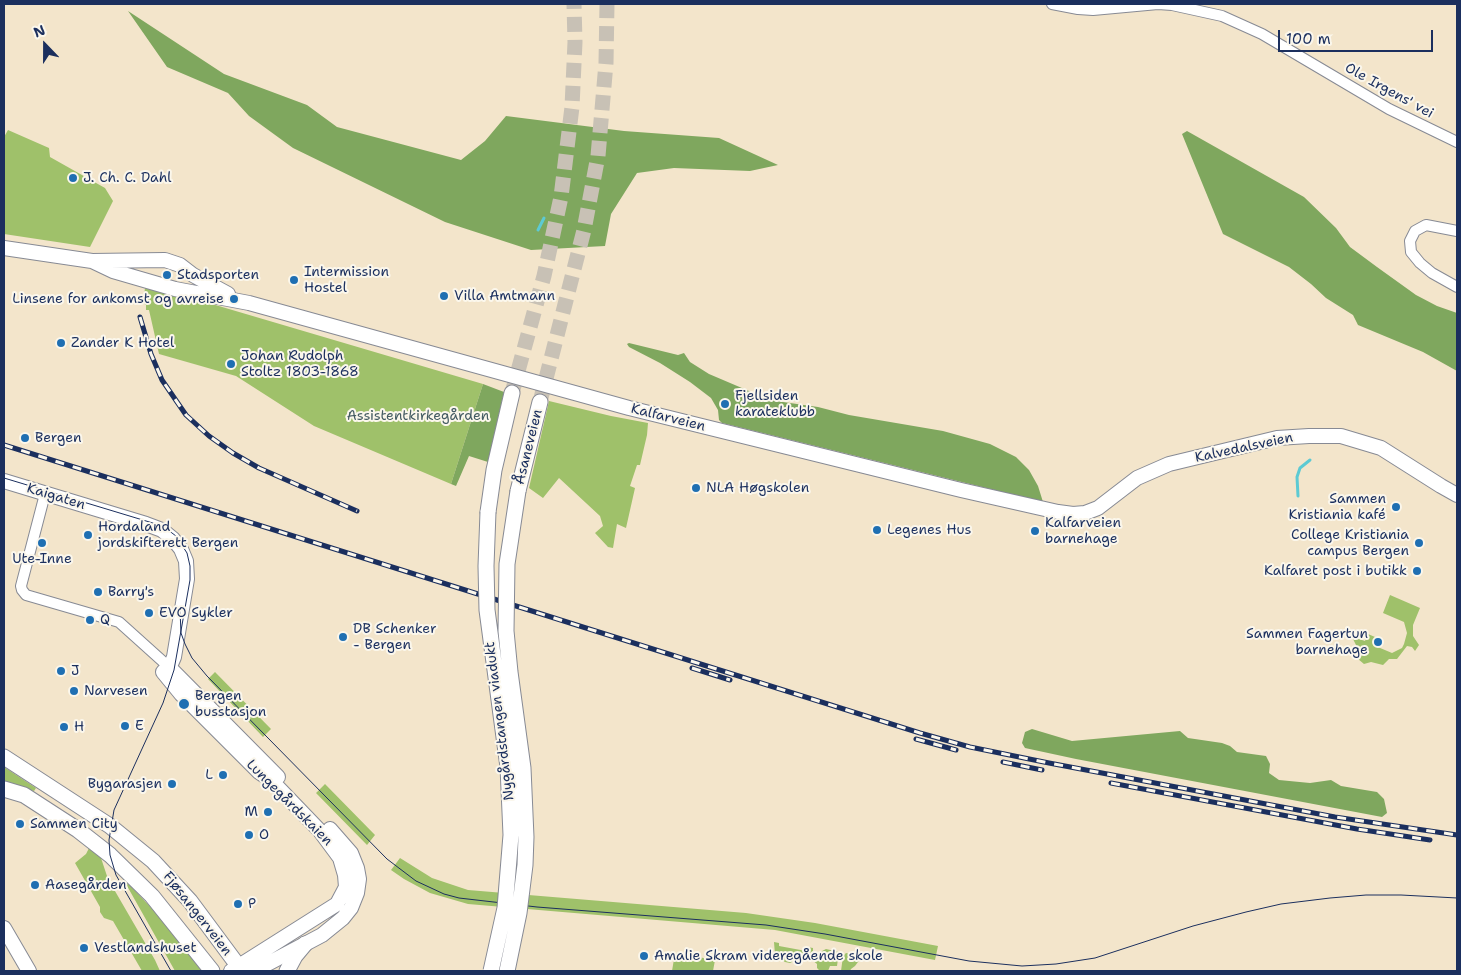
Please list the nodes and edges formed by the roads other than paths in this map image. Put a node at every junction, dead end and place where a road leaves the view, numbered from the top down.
1 (1052, 4) edge
2 (1457, 142) edge
3 (1457, 231) edge
4 (4, 248) edge
5 (92, 262) junction
6 (1457, 287) edge
7 (250, 303) junction
8 (512, 393) tunnel mouth
9 (540, 402) tunnel mouth
10 (494, 470) joint
11 (4, 480) edge
12 (518, 491) joint
13 (45, 494) junction
14 (1457, 495) edge
15 (1090, 512) joint
16 (166, 669) junction
17 (4, 757) edge
18 (4, 789) edge
19 (4, 928) edge
20 (274, 944) junction
21 (305, 944) junction
22 (224, 947) junction
23 (237, 970) edge
24 (29, 971) edge
25 (212, 971) edge
26 (254, 971) edge
27 (287, 971) edge
28 (491, 971) edge
29 (507, 971) edge

1 - 2 street, Ole Irgens' vei
3 - 6 street
4 - 5 main road
5 - 7 main road, Kalfarveien
5 - 7 main road, Kalfarveien
7 - 15 main road, Kalfarveien
8 - 10 highway, Åsaneveien
9 - 12 highway, Åsaneveien
10 - 28 highway, Nygårdstangen viadukt, bridge
11 - 13 main road, Kaigaten
12 - 29 highway, Nygårdstangen viadukt, bridge
13 - 16 street
13 - 16 main road, Kaigaten
14 - 15 main road, Kalvedalsveien
16 - 20 main road, Lungegårdskaien
16 - 21 main road, Lungegårdskaien
17 - 22 highway, Fjøsangerveien
18 - 25 highway, Fjøsangerveien
19 - 24 main road
20 - 22 main road
20 - 23 main road, Lungegårdskaien
21 - 26 main road, Lungegårdskaien
21 - 27 highway
22 - 23 highway, Fjøsangerveien

